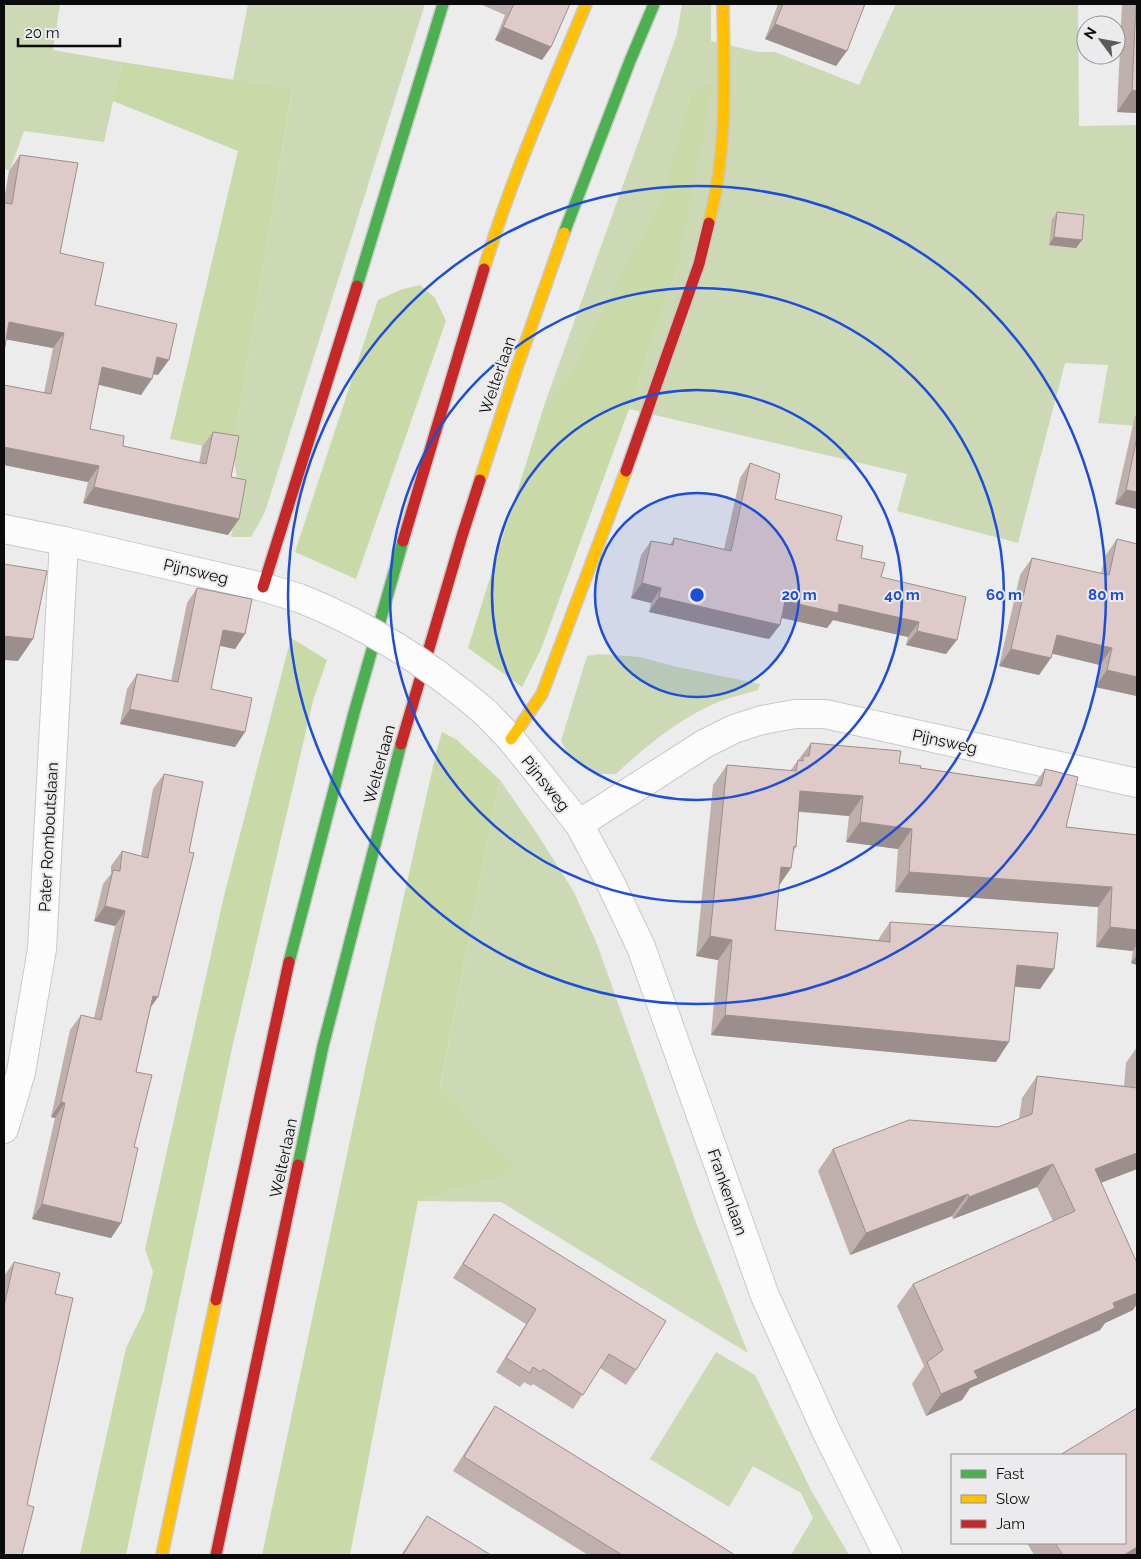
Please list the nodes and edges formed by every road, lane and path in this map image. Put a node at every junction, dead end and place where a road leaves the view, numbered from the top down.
1 (443, 4) edge
2 (586, 4) edge
3 (654, 4) edge
4 (723, 4) edge
5 (4, 529) edge
6 (64, 541) junction
7 (263, 587) junction
8 (511, 739) junction
9 (1137, 783) edge
10 (579, 824) junction
11 (12, 1072) edge
12 (4, 1129) edge
13 (162, 1555) edge
14 (216, 1555) edge
15 (888, 1555) edge

1 - 7 main road
2 - 13 main road
3 - 14 main road, Welterlaan
4 - 8 main road
5 - 6 street, Pijnsweg
6 - 7 street, Pijnsweg
6 - 11 street, Pater Romboutslaan
7 - 8 street, Pijnsweg, bridge
8 - 10 street, Pijnsweg
9 - 10 street, Pijnsweg
10 - 15 street, Frankenlaan
11 - 12 street, Pater Romboutslaan

